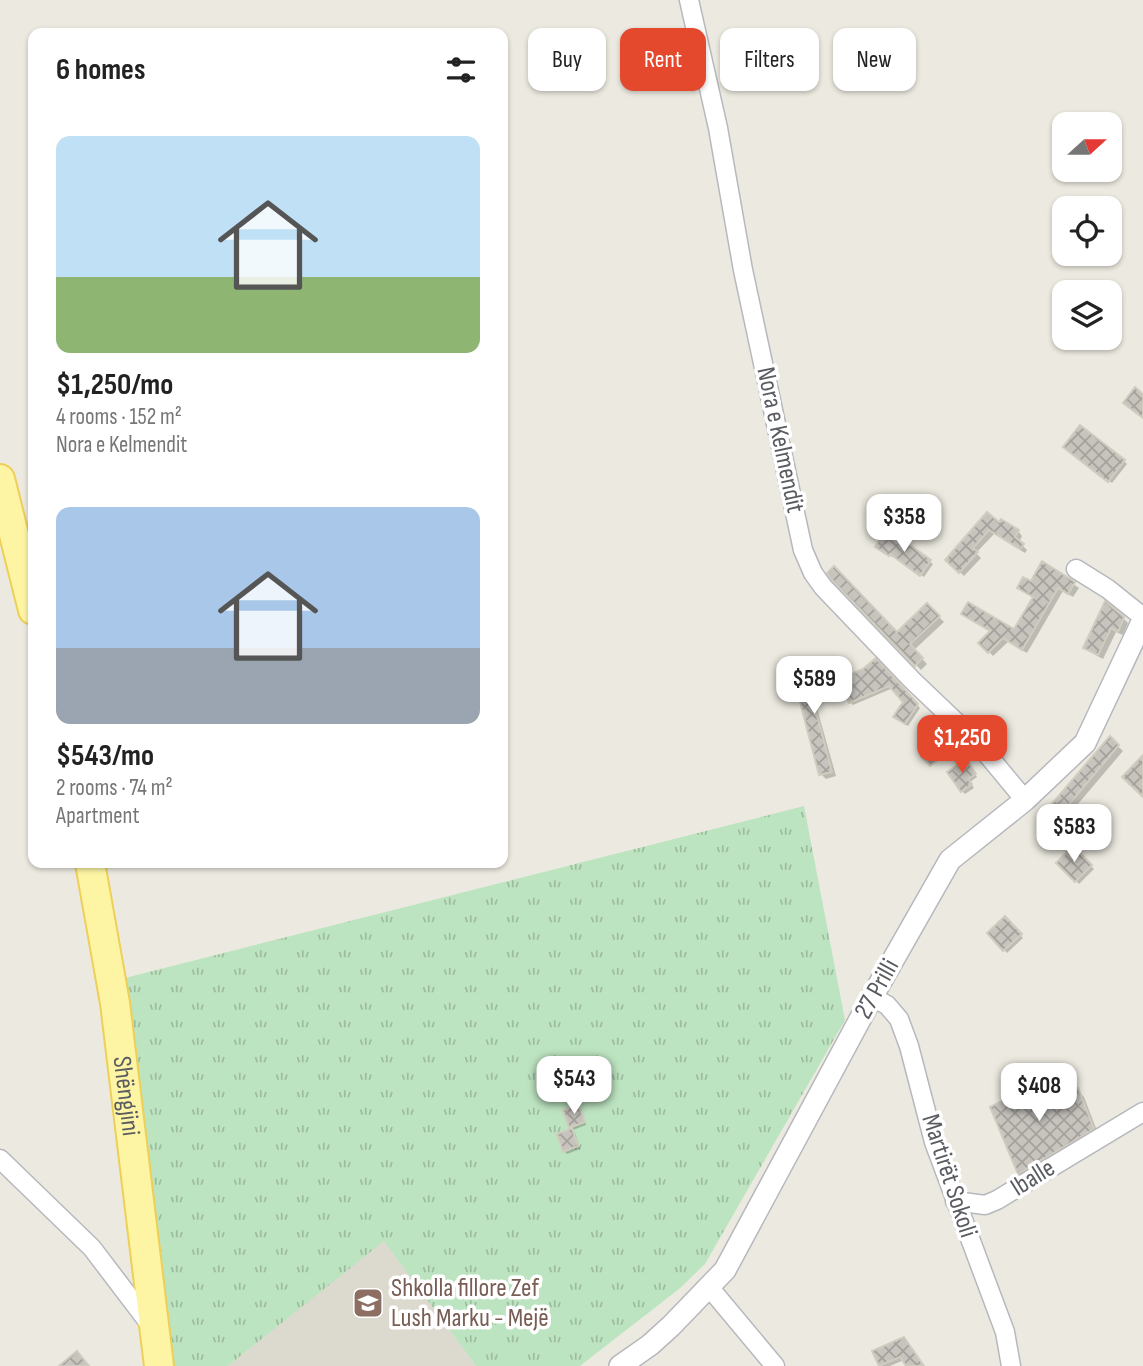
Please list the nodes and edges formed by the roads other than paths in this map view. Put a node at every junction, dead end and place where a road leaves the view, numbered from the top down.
1 (689, 0) edge
2 (0, 479) edge
3 (1076, 569) dead end
4 (28, 590) edge
5 (1143, 618) edge
6 (1025, 800) junction
7 (91, 868) edge
8 (872, 997) junction
9 (1143, 1112) edge
10 (1, 1161) edge
11 (955, 1201) junction
12 (709, 1287) junction
13 (154, 1330) junction
14 (629, 1363) edge
15 (159, 1366) edge
16 (775, 1366) edge
17 (1010, 1366) edge

1 - 6 street, Nora e Kelmendit
2 - 4 main road
3 - 5 street, 27 Prilli
5 - 6 street, 27 Prilli
6 - 8 street, 27 Prilli
7 - 13 main road, Shëngjini
8 - 11 street, Martirët Sokoli
8 - 12 street, 27 Prilli
9 - 11 street, Iballe
10 - 13 street
11 - 17 street, Martirët Sokoli
12 - 14 street, 27 Prilli
12 - 16 street
13 - 15 main road, Shëngjini

